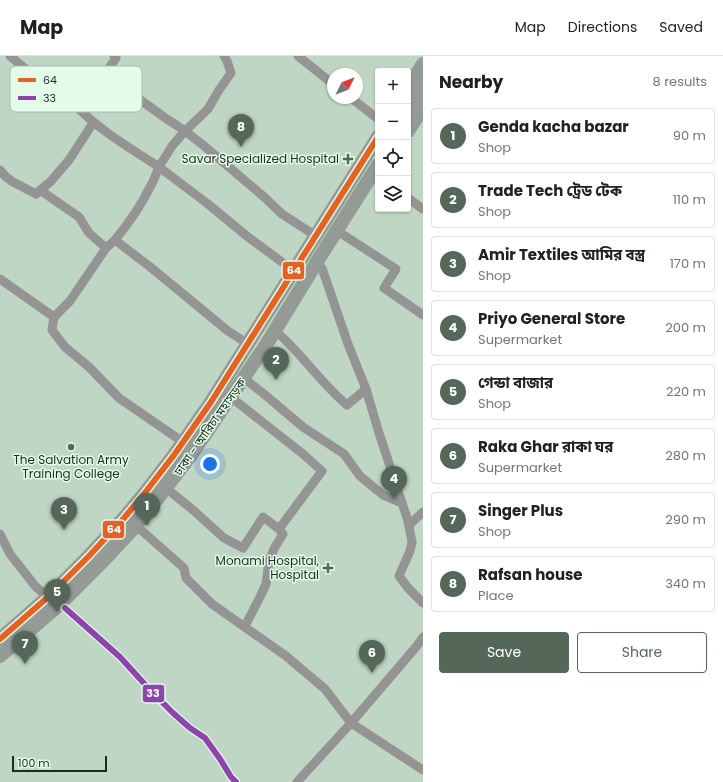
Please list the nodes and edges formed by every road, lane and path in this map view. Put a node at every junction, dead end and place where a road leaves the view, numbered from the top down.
1 (10, 56) edge
2 (114, 56) edge
3 (224, 56) edge
4 (298, 56) edge
5 (423, 64) edge
6 (22, 66) edge
7 (110, 66) edge
8 (327, 79) edge
9 (423, 80) edge
10 (411, 83) edge
11 (423, 93) edge
12 (411, 99) edge
13 (142, 100) edge
14 (358, 104) edge
15 (423, 107) edge
16 (82, 112) edge
17 (411, 112) edge
18 (375, 118) edge
19 (93, 123) junction
20 (411, 125) edge
21 (185, 131) junction
22 (376, 140) edge
23 (375, 156) edge
24 (159, 167) junction
25 (0, 170) edge
26 (375, 170) edge
27 (375, 183) edge
28 (40, 190) junction
29 (411, 200) edge
30 (423, 209) edge
31 (342, 234) junction
32 (316, 236) junction
33 (115, 240) junction
34 (106, 248) junction
35 (322, 268) junction
36 (293, 272) junction
37 (0, 279) edge
38 (423, 315) edge
39 (54, 317) junction
40 (280, 335) junction
41 (248, 344) junction
42 (250, 383) junction
43 (366, 389) junction
44 (237, 402) junction
45 (183, 442) junction
46 (172, 493) junction
47 (402, 503) junction
48 (423, 512) edge
49 (408, 525) junction
50 (279, 529) junction
51 (141, 530) junction
52 (0, 534) edge
53 (48, 597) junction
54 (423, 603) edge
55 (65, 608) junction
56 (245, 626) junction
57 (423, 636) edge
58 (0, 639) edge
59 (0, 648) edge
60 (0, 656) edge
61 (0, 666) edge
62 (351, 723) junction
63 (423, 770) edge
64 (236, 782) edge
65 (297, 782) edge

1 - 6 street
2 - 7 street
3 - 21 street
4 - 8 street
5 - 10 highway
9 - 12 highway
11 - 17 highway
13 - 21 street
14 - 18 street
15 - 20 highway
16 - 19 street
19 - 24 street
19 - 28 street
21 - 24 street
21 - 32 street
22 - 32 highway
23 - 59 highway, ঢাকা - আরিচা মহাসড়ক
24 - 33 street
24 - 36 street
25 - 28 street
26 - 60 highway, ঢাকা - আরিচা মহাসড়ক
27 - 31 highway
28 - 34 street
29 - 30 street
31 - 35 highway
31 - 38 street
32 - 36 highway
33 - 34 street
33 - 41 street
34 - 39 street
35 - 40 highway
35 - 43 street
36 - 41 highway
37 - 39 street
39 - 45 street
40 - 42 highway
40 - 43 street
41 - 45 highway
42 - 44 highway
42 - 47 street
43 - 47 street
44 - 46 highway
44 - 50 street
45 - 53 highway
46 - 50 street
46 - 51 highway
47 - 49 street
48 - 49 street
49 - 54 street
50 - 56 street
51 - 55 highway
51 - 56 street
52 - 53 street
53 - 58 highway
55 - 61 highway
55 - 64 street
56 - 62 street
57 - 62 street
62 - 63 street
62 - 65 street

